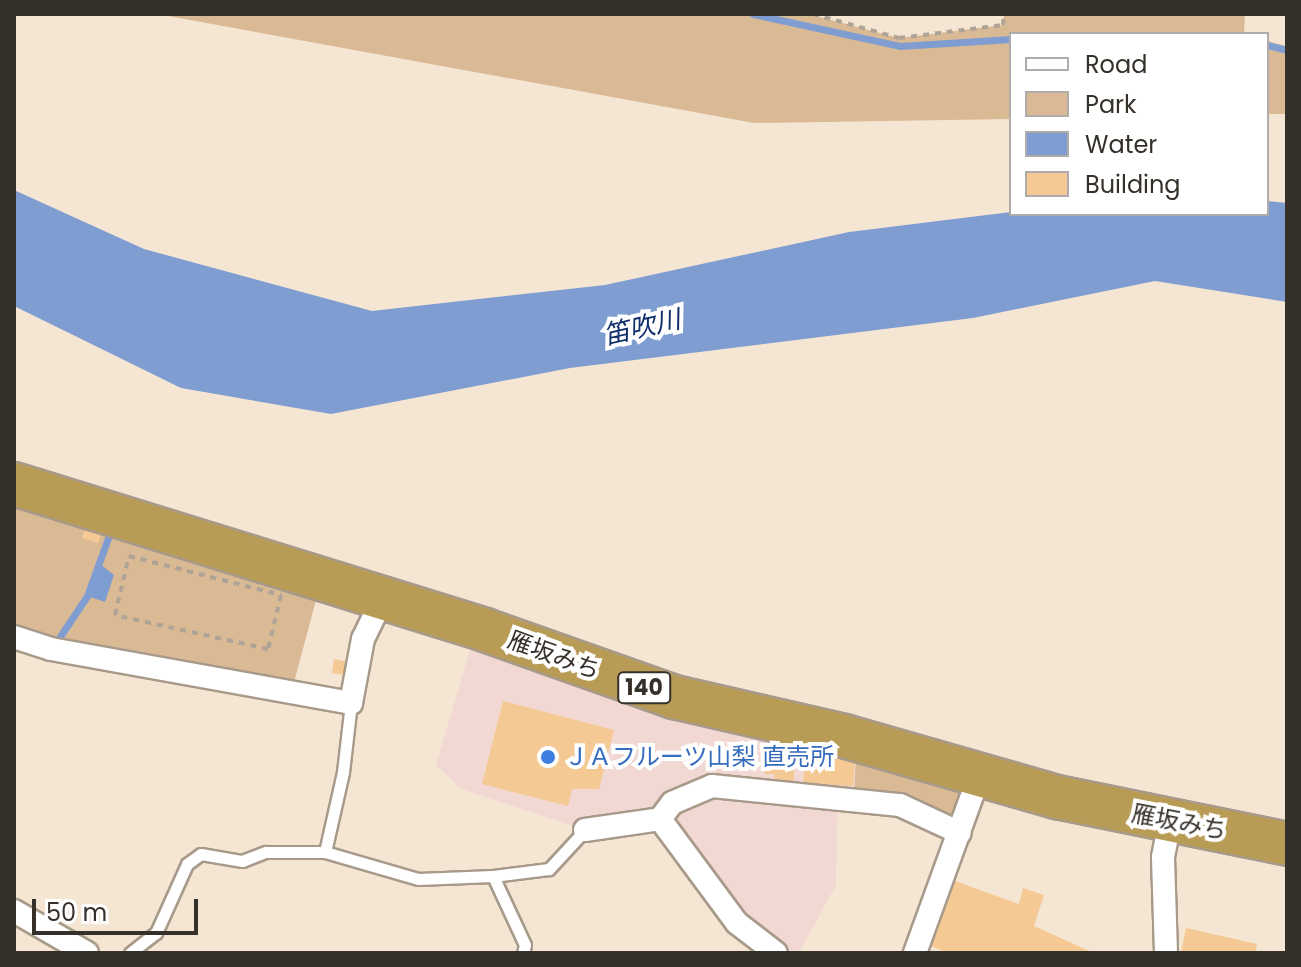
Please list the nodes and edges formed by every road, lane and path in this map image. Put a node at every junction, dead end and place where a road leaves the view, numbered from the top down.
1 (813, 14) edge
2 (1004, 14) edge
3 (14, 484) edge
4 (383, 598) junction
5 (14, 637) edge
6 (268, 649) joint
7 (351, 703) junction
8 (979, 776) junction
9 (660, 819) junction
10 (1170, 821) junction
11 (585, 830) joint
12 (960, 833) junction
13 (1287, 844) edge
14 (325, 852) junction
15 (493, 876) junction
16 (14, 911) edge
17 (87, 953) edge
18 (130, 953) edge
19 (523, 953) edge
20 (776, 953) edge
21 (915, 953) edge
22 (1166, 953) edge

1 - 2 path
3 - 4 highway, 雁坂みち / 140
4 - 7 street
4 - 8 highway, 雁坂みち / 140
5 - 7 street
6 - 6 path
7 - 14 lane
8 - 10 highway, 雁坂みち / 140
8 - 12 street
9 - 11 street
9 - 12 street
9 - 20 street
10 - 13 highway, 雁坂みち / 140
10 - 22 street
11 - 15 lane
12 - 21 street
14 - 15 lane
14 - 18 lane
15 - 19 lane
16 - 17 street

